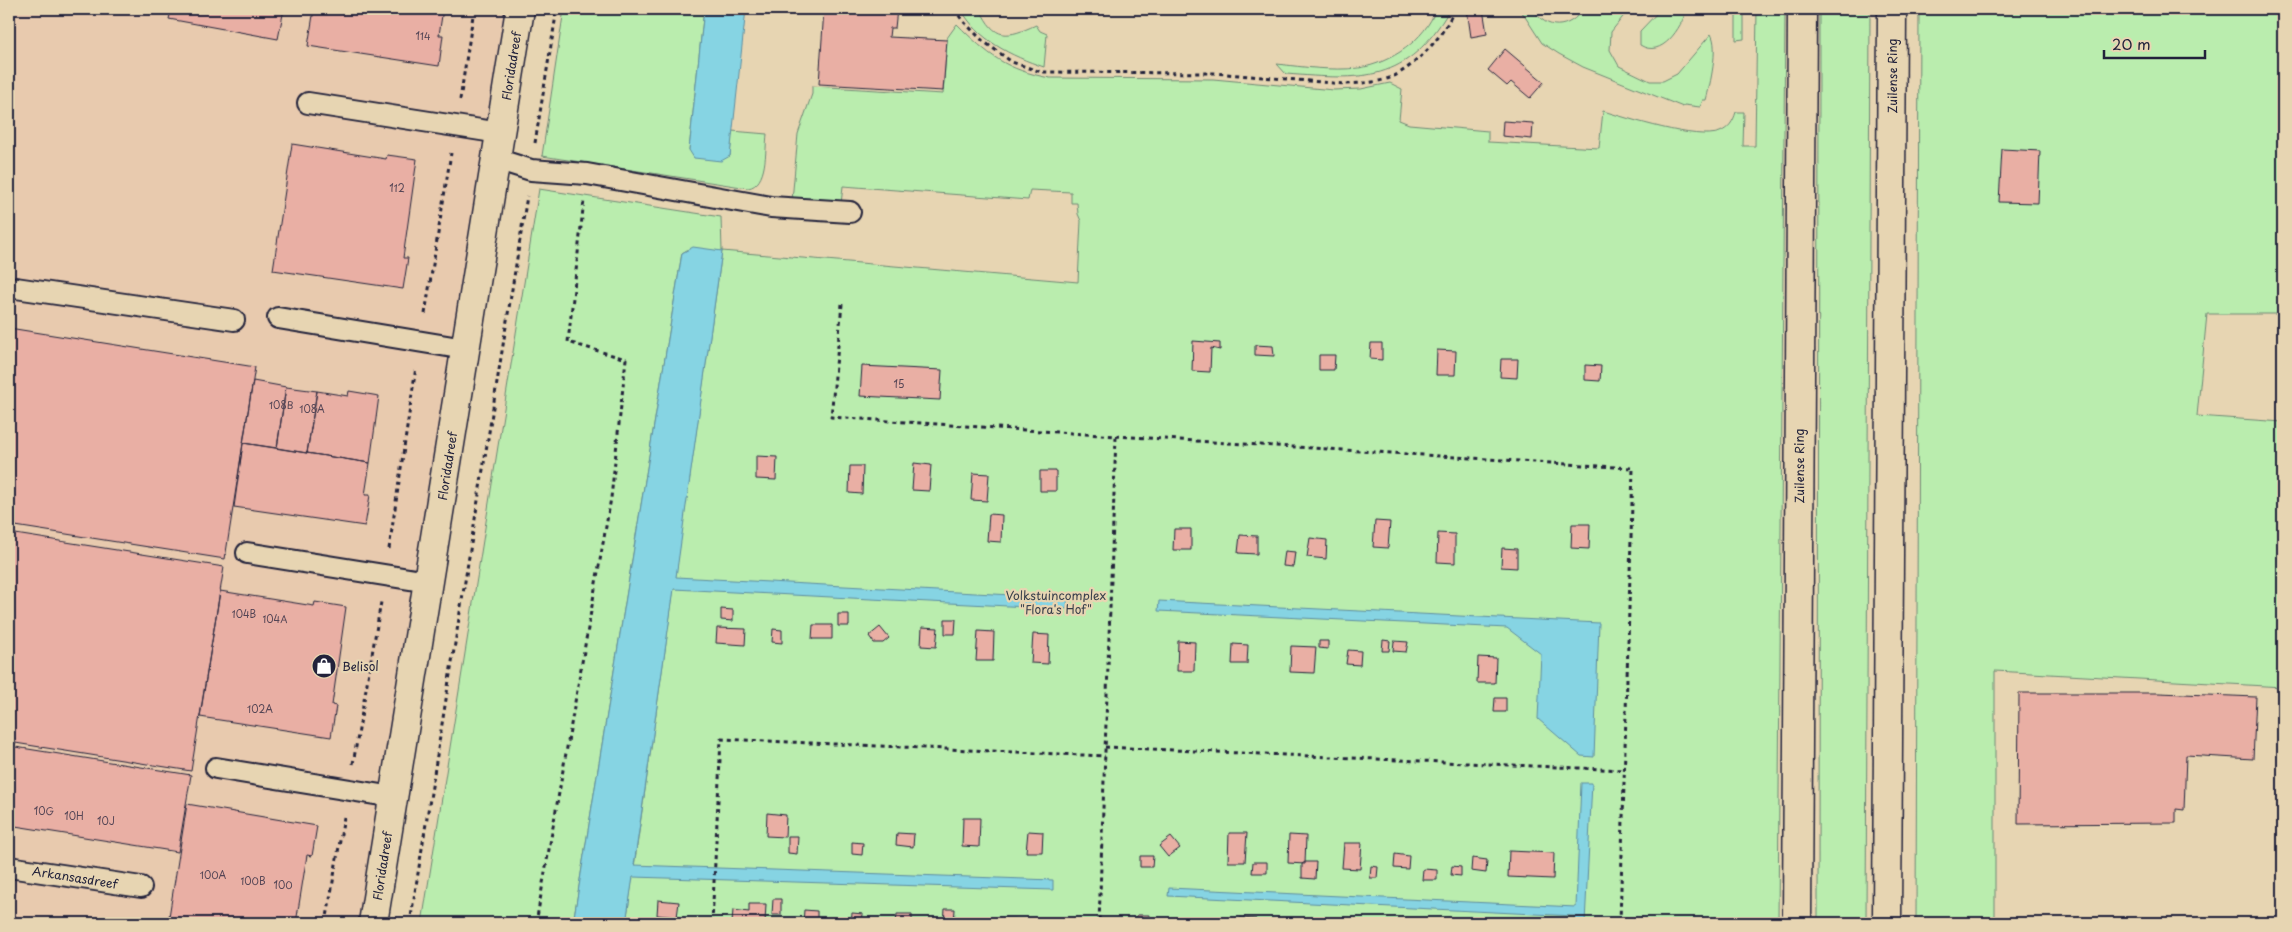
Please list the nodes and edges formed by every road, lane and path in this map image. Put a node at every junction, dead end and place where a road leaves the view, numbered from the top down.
1 (474, 9) edge
2 (520, 9) edge
3 (557, 9) edge
4 (954, 9) edge
5 (1454, 9) edge
6 (1802, 9) edge
7 (1892, 9) edge
8 (308, 103) dead end
9 (456, 126) junction
10 (498, 146) junction
11 (531, 170) junction
12 (587, 174) junction
13 (850, 212) dead end
14 (9, 287) edge
15 (842, 304) dead end
16 (278, 318) dead end
17 (234, 320) dead end
18 (420, 342) junction
19 (465, 349) junction
20 (1116, 436) junction
21 (247, 553) dead end
22 (385, 575) junction
23 (428, 582) junction
24 (1105, 747) junction
25 (1105, 756) junction
26 (216, 768) dead end
27 (1624, 770) junction
28 (349, 790) junction
29 (393, 797) junction
30 (9, 867) edge
31 (141, 887) dead end
32 (326, 923) edge
33 (373, 923) edge
34 (410, 923) edge
35 (536, 923) edge
36 (712, 923) edge
37 (1099, 923) edge
38 (1620, 923) edge
39 (1797, 923) edge
40 (1887, 923) edge

1 - 9 path
2 - 10 main road, Floridadreef
3 - 11 path
4 - 5 path
6 - 39 main road, Zuilense Ring
7 - 40 main road, Zuilense Ring
8 - 9 lane
9 - 10 lane
9 - 18 path
10 - 11 lane
10 - 19 main road, Floridadreef
11 - 12 lane
11 - 34 path
12 - 13 lane
12 - 35 path
14 - 17 lane
15 - 20 path
16 - 18 lane
18 - 19 lane
18 - 22 path
19 - 23 main road, Floridadreef
20 - 24 path
20 - 27 path
21 - 22 lane
22 - 23 lane
22 - 28 path
23 - 29 main road, Floridadreef
24 - 25 path
24 - 27 path
25 - 36 path
25 - 37 path
26 - 28 lane
27 - 38 path
28 - 29 lane
28 - 32 path
29 - 33 main road, Floridadreef
30 - 31 lane, Arkansasdreef

